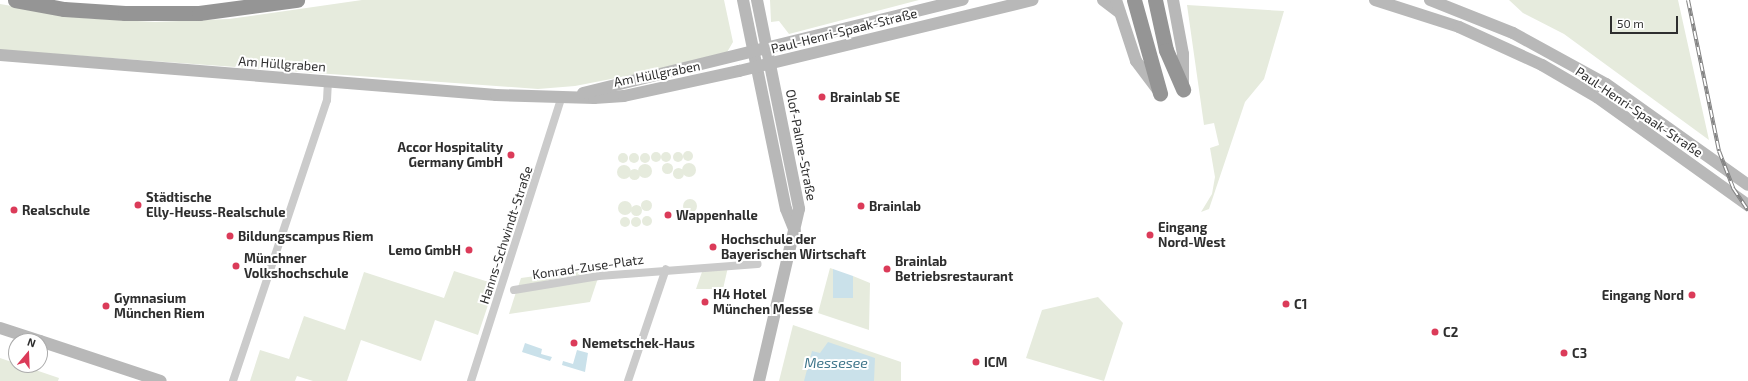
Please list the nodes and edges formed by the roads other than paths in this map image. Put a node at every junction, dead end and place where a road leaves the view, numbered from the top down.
1 (15, 0) edge
2 (297, 0) edge
3 (743, 0) edge
4 (757, 0) edge
5 (963, 0) edge
6 (1033, 0) edge
7 (1102, 0) edge
8 (1116, 0) edge
9 (1134, 0) edge
10 (1155, 0) edge
11 (1173, 0) edge
12 (1375, 0) edge
13 (1430, 0) edge
14 (989, 5) edge
15 (1463, 6) edge
16 (1120, 13) junction
17 (1459, 27) junction
18 (767, 50) junction
19 (753, 54) junction
20 (0, 55) edge
21 (770, 64) junction
22 (756, 67) junction
23 (328, 81) junction
24 (1183, 89) joint
25 (1160, 93) joint
26 (562, 96) junction
27 (1748, 186) edge
28 (1748, 205) edge
29 (795, 231) junction
30 (758, 264) dead end
31 (666, 269) junction
32 (514, 290) dead end
33 (0, 328) edge
34 (15, 333) edge
35 (48, 344) edge
36 (161, 381) edge
37 (233, 381) edge
38 (471, 381) edge
39 (628, 381) edge
40 (759, 381) edge

1 - 2 highway
3 - 19 main road
4 - 18 main road, Olof-Palme-Straße
5 - 18 main road, Paul-Henri-Spaak-Straße
6 - 14 main road, Paul-Henri-Spaak-Straße
7 - 16 main road
8 - 16 main road
9 - 25 highway
10 - 24 highway
11 - 24 main road
12 - 17 main road, Paul-Henri-Spaak-Straße
13 - 15 main road, Paul-Henri-Spaak-Straße
14 - 21 main road, Paul-Henri-Spaak-Straße
15 - 17 main road
15 - 27 main road, Paul-Henri-Spaak-Straße
16 - 25 main road
17 - 28 main road, Paul-Henri-Spaak-Straße
18 - 19 main road, Paul-Henri-Spaak-Straße
18 - 21 main road, Olof-Palme-Straße
19 - 22 main road
19 - 26 main road, Am Hüllgraben
20 - 23 main road, Am Hüllgraben
21 - 22 main road, Paul-Henri-Spaak-Straße
21 - 29 main road, Olof-Palme-Straße
22 - 26 main road, Am Hüllgraben
22 - 29 main road
23 - 26 main road, Am Hüllgraben
23 - 37 street
26 - 38 street, Hanns-Schwindt-Straße
29 - 40 main road, Olof-Palme-Straße
30 - 31 street, Konrad-Zuse-Platz
31 - 32 street, Konrad-Zuse-Platz
31 - 39 street
33 - 34 main road
35 - 36 main road

